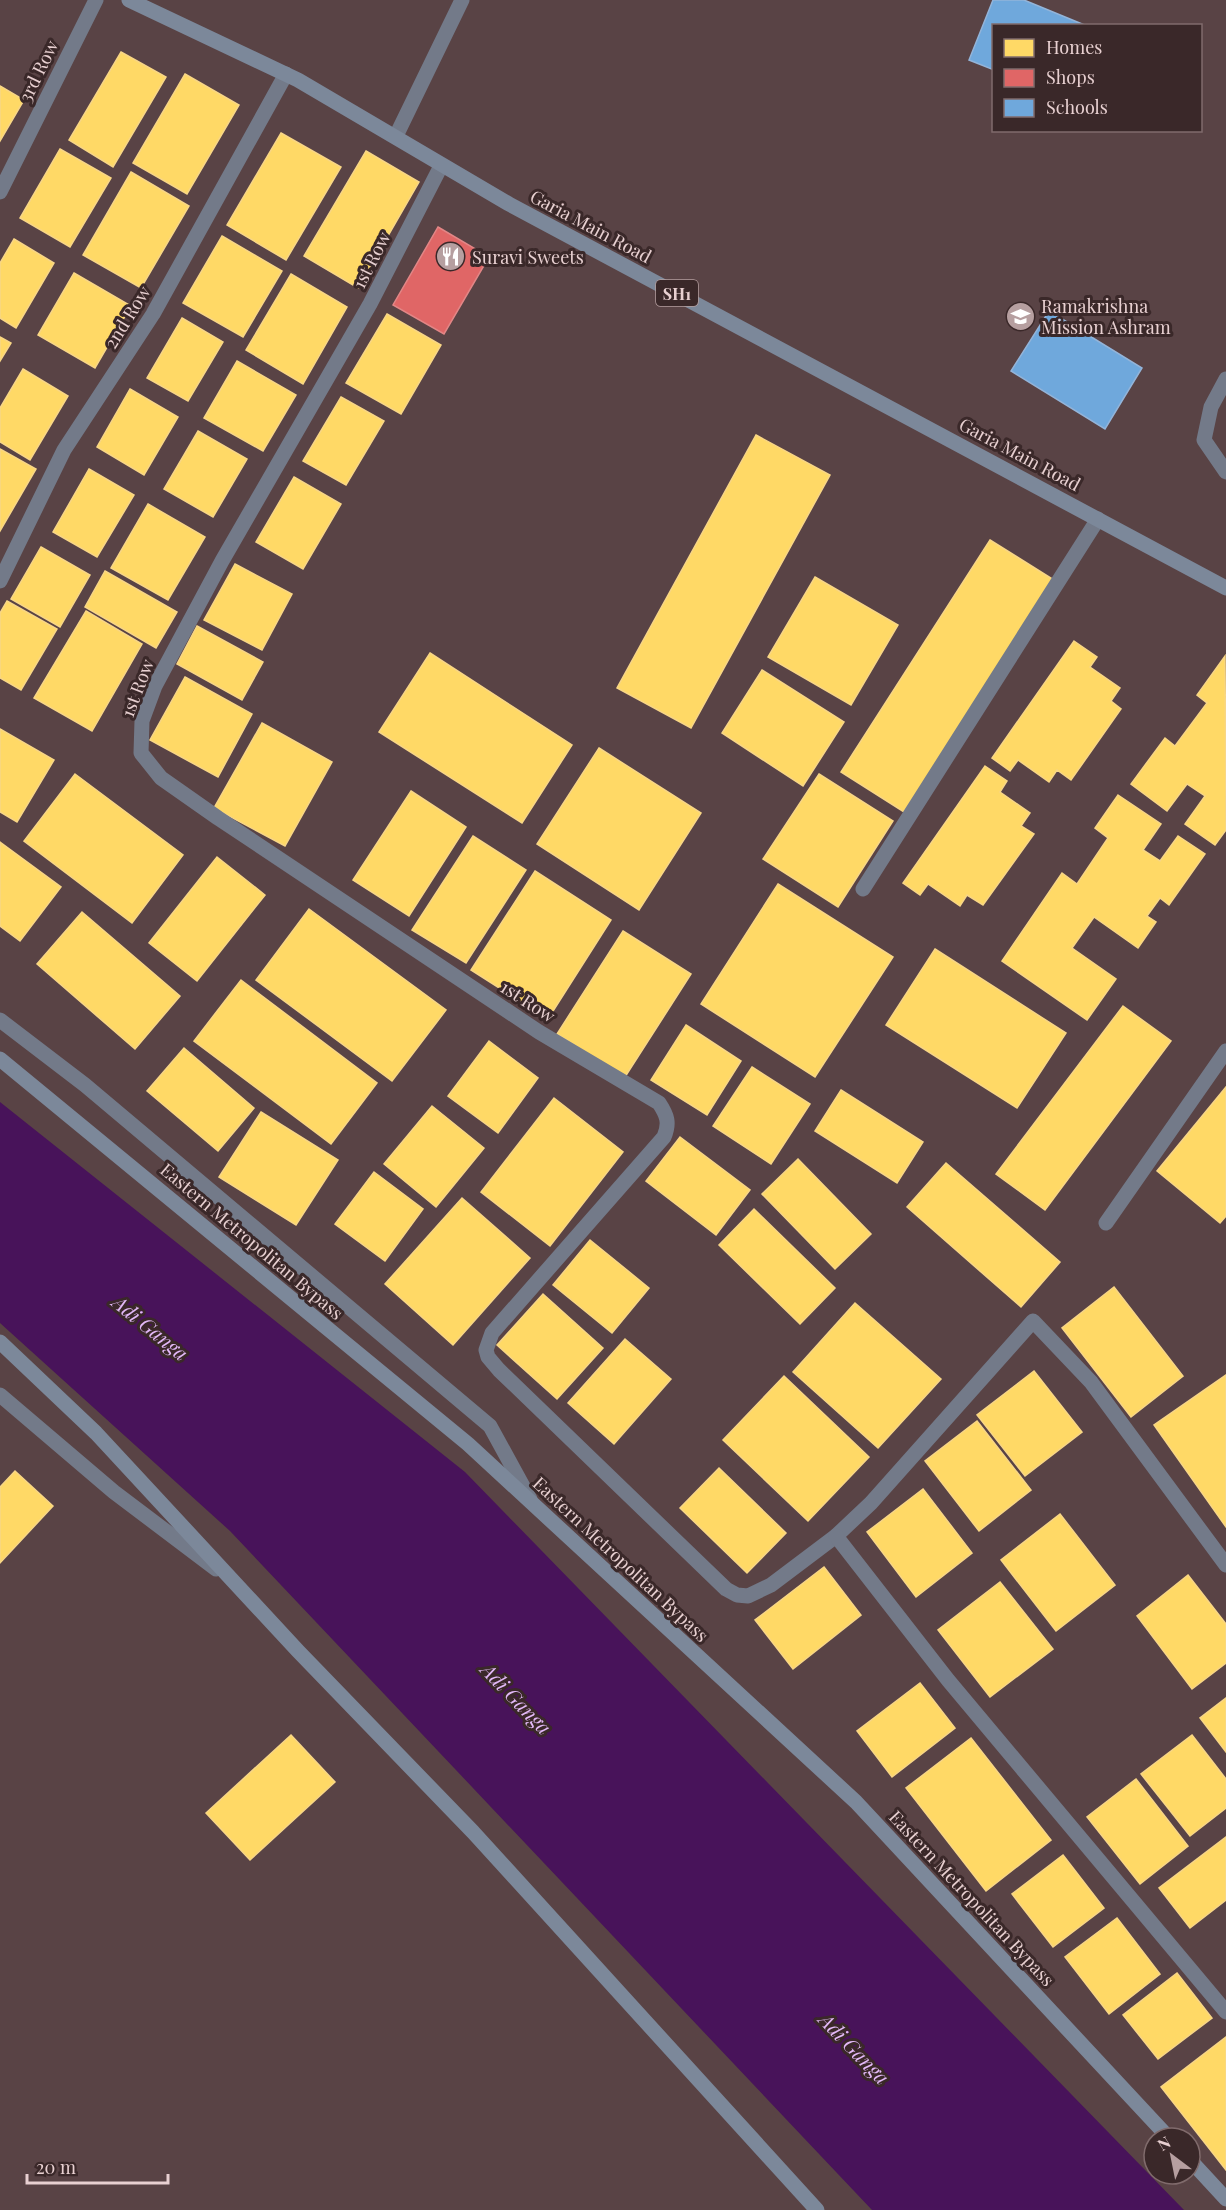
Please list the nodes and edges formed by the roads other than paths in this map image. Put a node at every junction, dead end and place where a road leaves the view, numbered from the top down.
1 (96, 0) edge
2 (129, 0) edge
3 (462, 0) edge
4 (286, 74) junction
5 (396, 136) junction
6 (441, 166) junction
7 (0, 192) edge
8 (1226, 379) edge
9 (1226, 472) edge
10 (1098, 519) junction
11 (0, 580) edge
12 (1226, 588) edge
13 (863, 888) dead end
14 (0, 1020) edge
15 (1226, 1051) edge
16 (0, 1059) edge
17 (1106, 1222) dead end
18 (0, 1342) edge
19 (0, 1395) edge
20 (532, 1503) junction
21 (836, 1536) junction
22 (1226, 1565) edge
23 (236, 1584) junction
24 (1226, 2012) edge
25 (1158, 2126) edge
26 (1202, 2173) edge
27 (1226, 2199) edge
28 (817, 2210) edge

1 - 7 street, 3rd Row
2 - 4 main road, Garia Main Road / SH1
3 - 5 street
4 - 5 main road, Garia Main Road / SH1
4 - 11 street, 2nd Row
5 - 6 main road, Garia Main Road / SH1
6 - 10 main road, Garia Main Road / SH1
6 - 21 street, 1st Row
8 - 9 street
10 - 12 main road, Garia Main Road / SH1
10 - 13 street
14 - 20 street
15 - 17 street
16 - 20 main road, Eastern Metropolitan Bypass
18 - 23 main road
19 - 23 street
20 - 25 main road, Eastern Metropolitan Bypass
21 - 22 street
21 - 24 street
23 - 28 main road
26 - 27 main road

